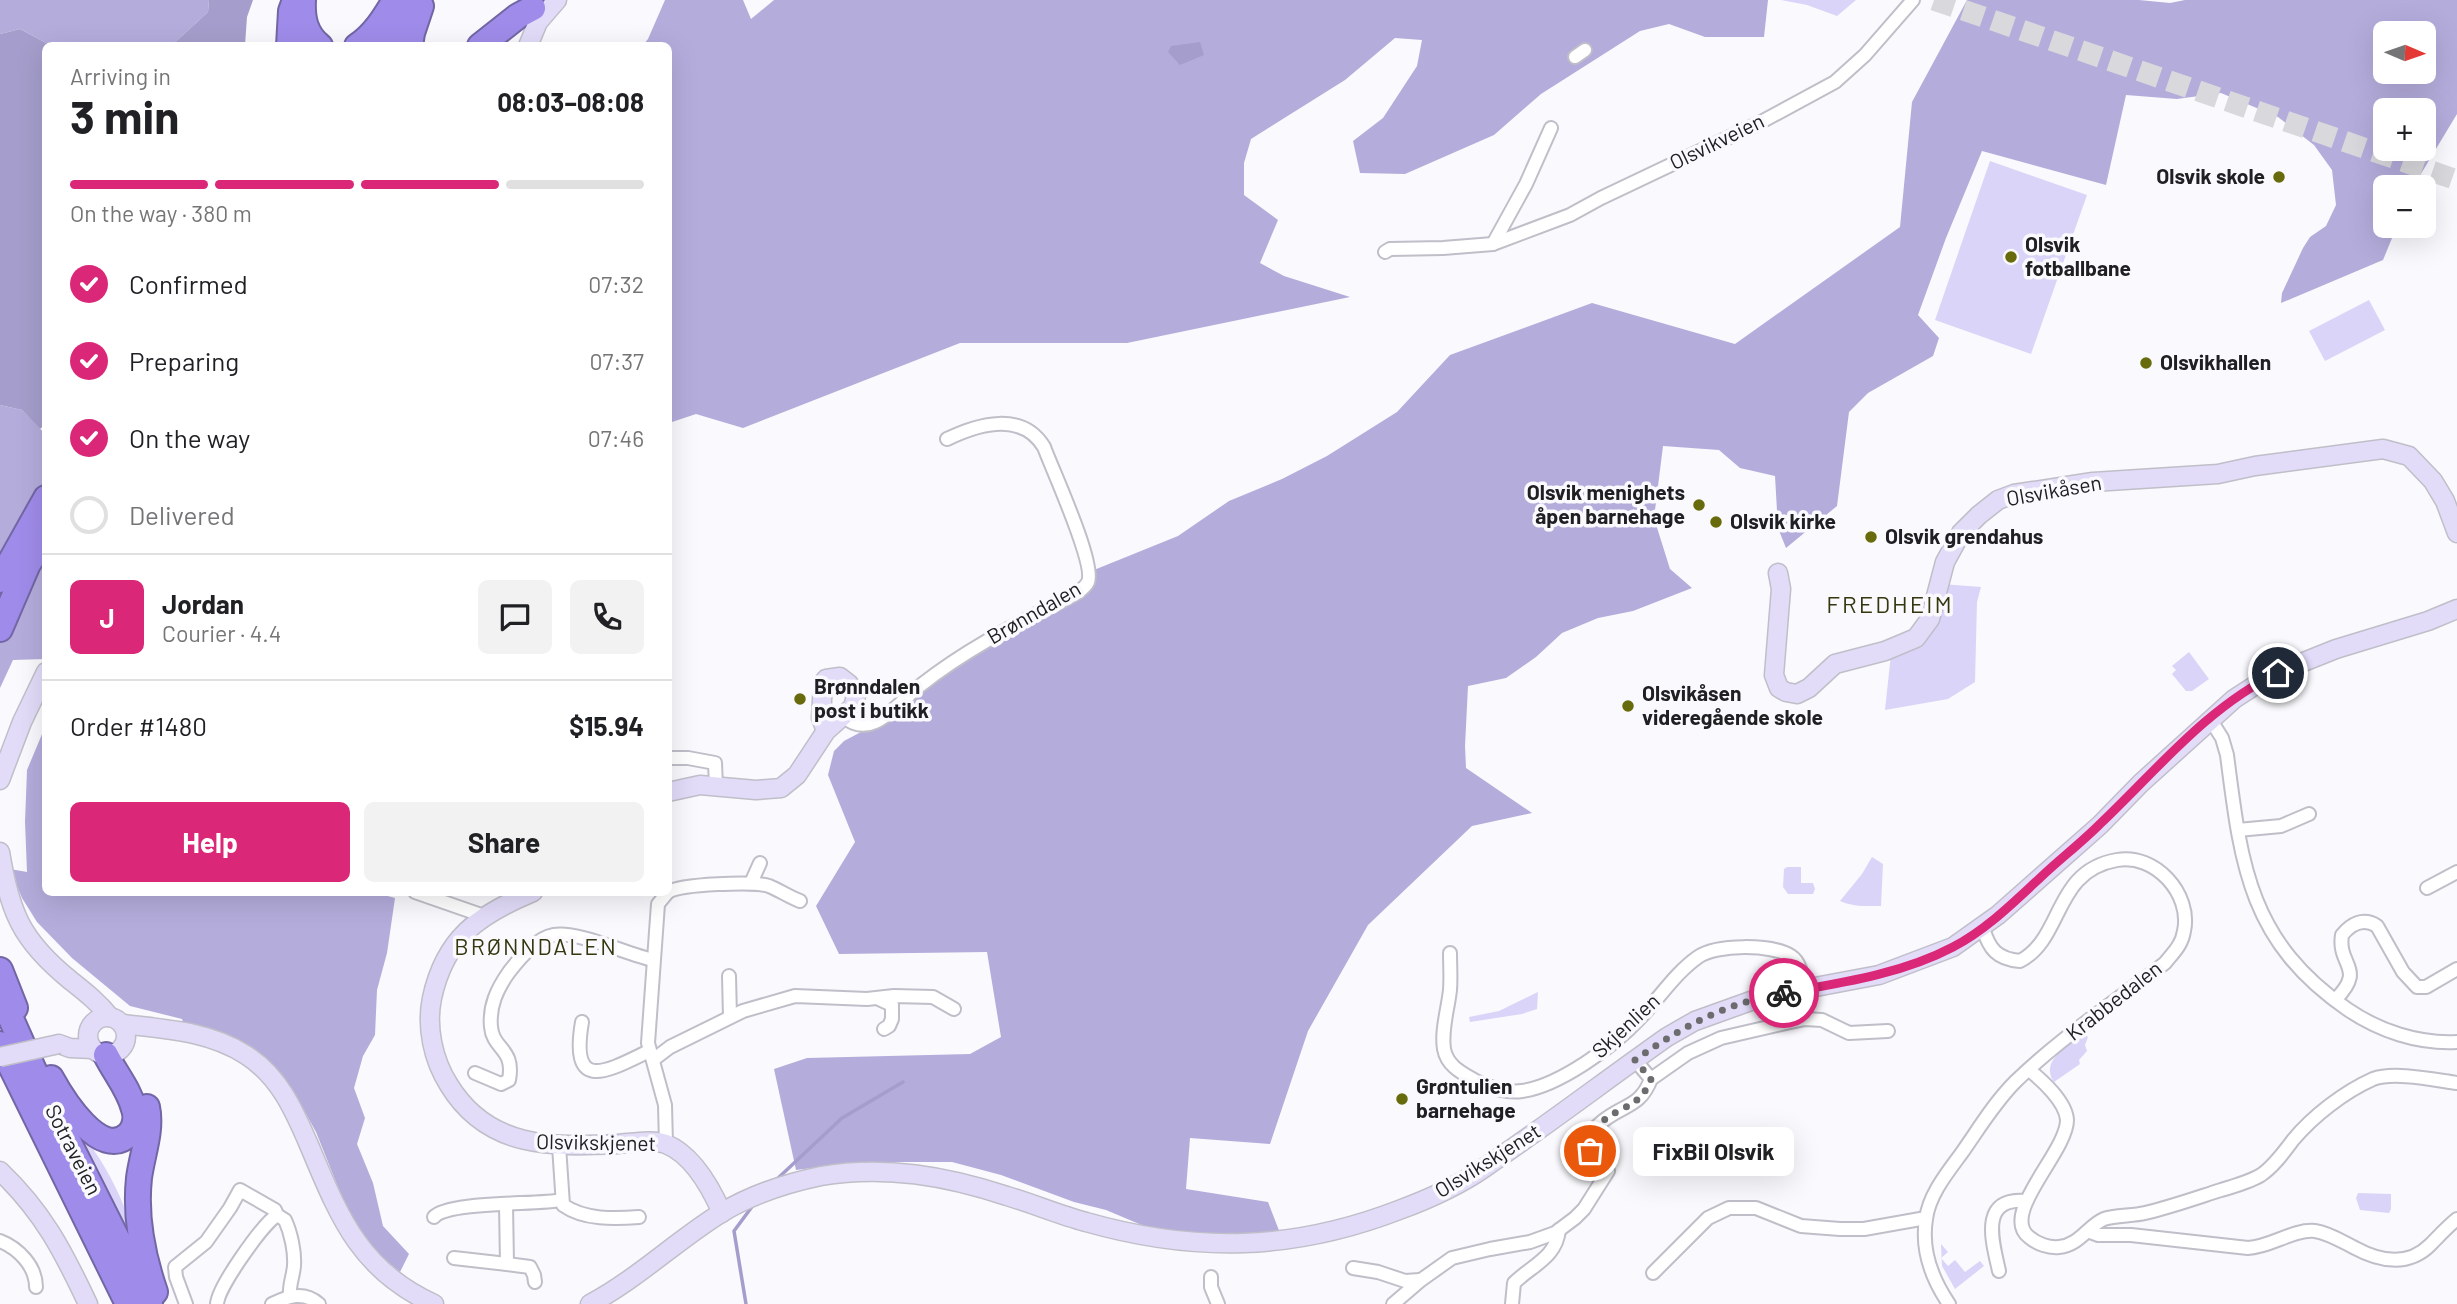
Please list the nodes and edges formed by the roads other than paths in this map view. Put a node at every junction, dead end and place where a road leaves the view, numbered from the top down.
1 (279, 0) edge
2 (295, 0) edge
3 (303, 0) edge
4 (396, 0) edge
5 (403, 0) edge
6 (413, 0) edge
7 (424, 0) edge
8 (557, 0) edge
9 (1913, 0) edge
10 (536, 4) edge
11 (274, 42) edge
12 (289, 42) edge
13 (316, 42) edge
14 (363, 42) edge
15 (377, 42) edge
16 (387, 42) edge
17 (411, 42) edge
18 (485, 42) edge
19 (518, 42) edge
20 (530, 42) edge
21 (1550, 128) dead end
22 (1493, 244) junction
23 (1385, 252) dead end
24 (947, 439) dead end
25 (42, 505) edge
26 (2457, 533) edge
27 (42, 543) edge
28 (1777, 573) dead end
29 (0, 580) edge
30 (2457, 609) edge
31 (0, 629) edge
32 (42, 681) edge
33 (843, 716) junction
34 (2210, 719) junction
35 (826, 731) junction
36 (672, 758) edge
37 (0, 780) edge
38 (716, 786) junction
39 (672, 791) edge
40 (2309, 814) dead end
41 (2238, 830) junction
42 (0, 852) edge
43 (760, 863) dead end
44 (2457, 872) edge
45 (751, 883) junction
46 (2427, 888) dead end
47 (672, 891) edge
48 (426, 896) edge
49 (525, 896) edge
50 (665, 896) edge
51 (800, 901) dead end
52 (484, 916) junction
53 (1983, 928) junction
54 (1450, 953) dead end
55 (653, 960) junction
56 (2457, 969) edge
57 (0, 970) edge
58 (729, 976) dead end
59 (71, 981) junction
60 (1804, 990) junction
61 (0, 994) edge
62 (879, 999) junction
63 (2335, 1000) junction
64 (954, 1009) dead end
65 (730, 1017) junction
66 (582, 1022) dead end
67 (91, 1027) junction
68 (884, 1029) dead end
69 (1888, 1031) dead end
70 (113, 1039) junction
71 (2457, 1042) edge
72 (0, 1044) edge
73 (59, 1044) junction
74 (651, 1056) junction
75 (0, 1059) edge
76 (1635, 1060) junction
77 (2029, 1070) junction
78 (475, 1073) dead end
79 (1651, 1079) junction
80 (2457, 1083) edge
81 (666, 1144) junction
82 (559, 1146) junction
83 (2, 1178) edge
84 (70, 1187) junction
85 (562, 1200) junction
86 (2026, 1201) junction
87 (506, 1204) junction
88 (722, 1213) junction
89 (277, 1215) junction
90 (434, 1217) dead end
91 (639, 1217) dead end
92 (1926, 1218) junction
93 (2457, 1219) edge
94 (1559, 1230) junction
95 (2090, 1232) junction
96 (0, 1241) edge
97 (454, 1258) dead end
98 (507, 1264) junction
99 (1353, 1268) dead end
100 (1999, 1271) dead end
101 (1653, 1273) dead end
102 (1211, 1277) dead end
103 (1421, 1280) junction
104 (535, 1282) dead end
105 (36, 1287) dead end
106 (290, 1295) junction
107 (88, 1304) edge
108 (128, 1304) edge
109 (150, 1304) edge
110 (160, 1304) edge
111 (187, 1304) edge
112 (217, 1304) edge
113 (272, 1304) edge
114 (319, 1304) edge
115 (434, 1304) edge
116 (590, 1304) edge
117 (1218, 1304) edge
118 (1393, 1304) edge
119 (1513, 1304) edge
120 (1949, 1304) edge

1 - 11 highway
2 - 12 highway
3 - 13 highway
4 - 14 highway
5 - 15 highway
6 - 16 highway
7 - 17 highway
8 - 20 main road
9 - 22 street, Olsvikveien
10 - 18 highway
10 - 19 main road
21 - 22 street
22 - 23 street, Olsvikveien
24 - 33 street, Brønndalen
25 - 29 highway
26 - 28 main road, Olsvikåsen
27 - 31 highway
30 - 34 main road, Olsvikskjenet
32 - 37 main road
33 - 35 main road
33 - 35 main road
34 - 41 street
34 - 53 main road, Olsvikskjenet
35 - 38 main road
36 - 38 street
38 - 39 main road
40 - 41 street
41 - 63 street
42 - 59 main road
43 - 45 street
44 - 46 street
45 - 47 street
45 - 51 street
48 - 52 street
49 - 52 main road, Olsvikskjenet
50 - 55 street
52 - 82 main road, Olsvikskjenet
53 - 60 main road, Olsvikskjenet
53 - 77 street, Krabbedalen
54 - 60 street, Skjenlien
55 - 74 street
55 - 78 street
56 - 63 street
57 - 70 highway
58 - 65 street
59 - 67 main road
59 - 70 main road
60 - 76 main road, Olsvikskjenet
61 - 109 highway, Sotraveien
62 - 64 street
62 - 65 street
62 - 68 street
63 - 71 street
65 - 74 street
66 - 74 street
67 - 70 main road
67 - 70 main road
67 - 73 main road
69 - 79 street
70 - 73 main road
70 - 110 highway
70 - 115 main road
72 - 84 highway, Sotraveien
73 - 75 main road, bridge
74 - 81 street
75 - 84 highway
76 - 79 street
76 - 88 main road, Olsvikskjenet
77 - 86 street
77 - 92 street, Krabbedalen
79 - 94 street
80 - 95 street
81 - 82 main road, Olsvikskjenet
81 - 88 main road, Olsvikskjenet
82 - 85 street
83 - 107 main road
84 - 108 highway, Sotraveien
85 - 87 street
85 - 91 street
86 - 95 street
86 - 100 street
87 - 90 street
87 - 98 street
88 - 116 main road, Olsvikskjenet
89 - 106 street
89 - 111 street
89 - 112 street
92 - 101 street
92 - 120 street, Krabbedalen
93 - 95 street
94 - 103 street
94 - 119 street
96 - 105 street
97 - 98 street
98 - 104 street
99 - 103 street
102 - 117 street
103 - 118 street
106 - 113 street
106 - 114 street

